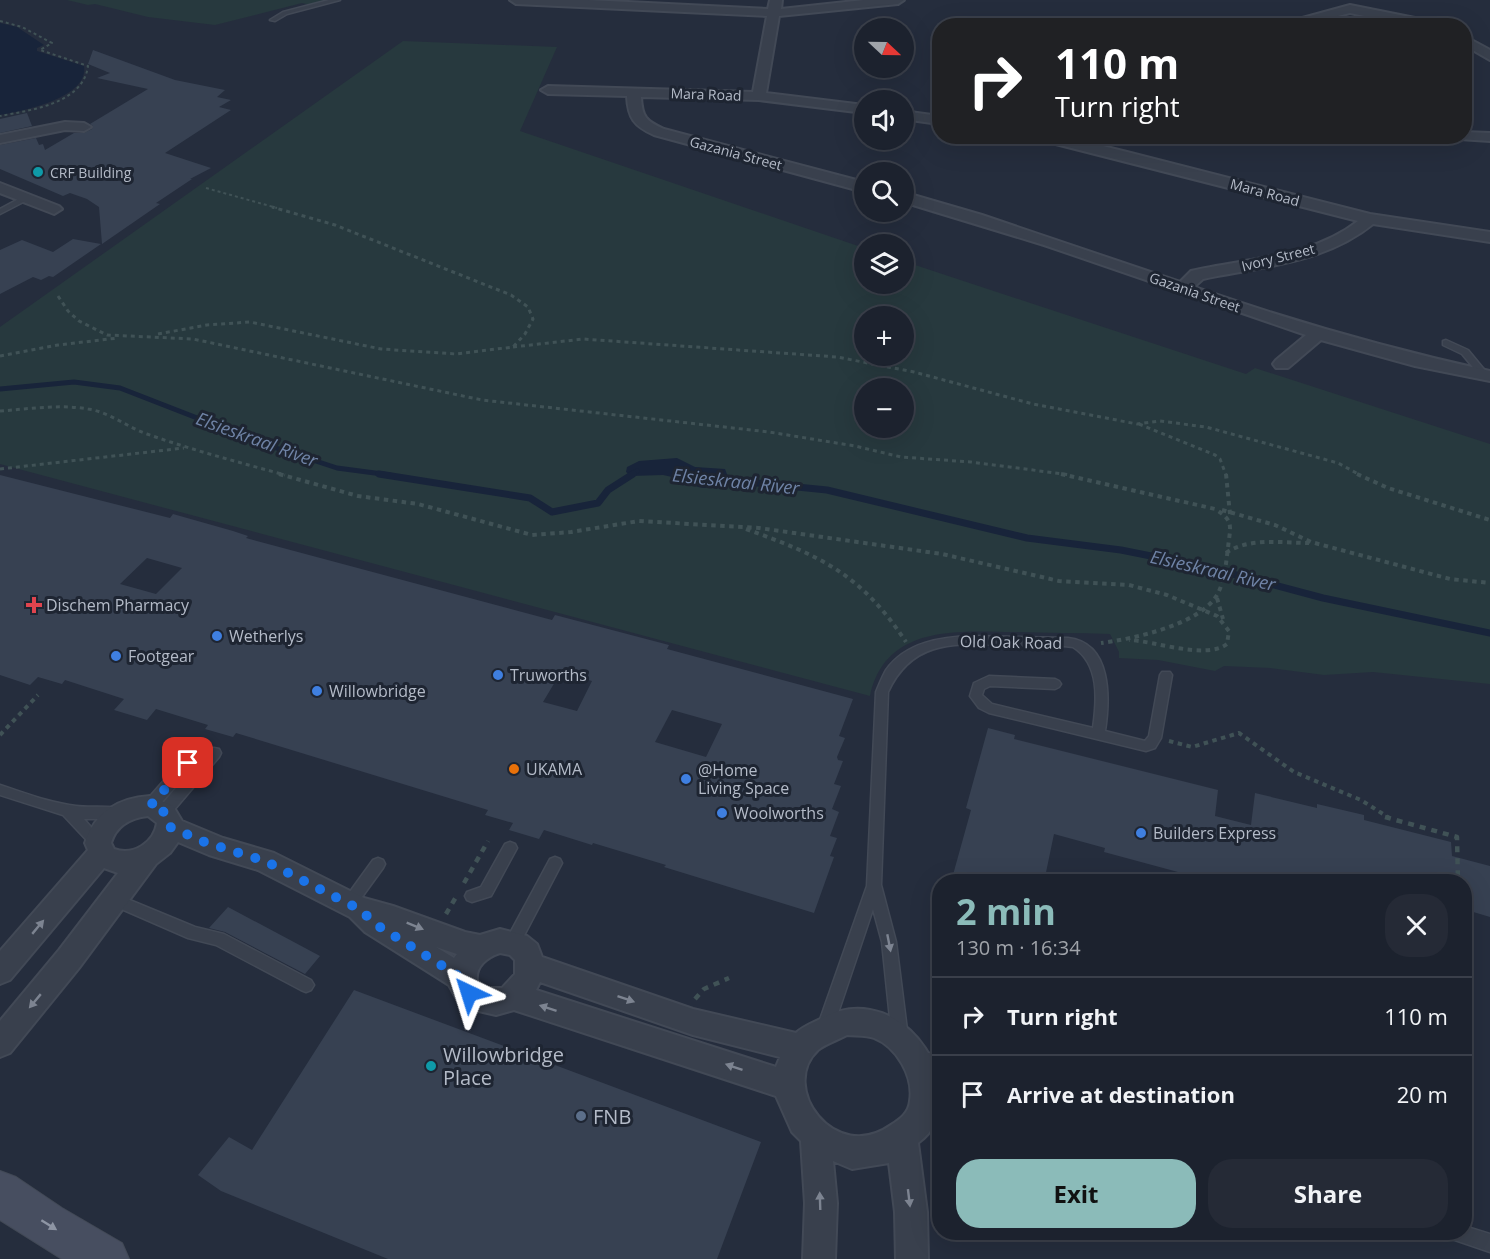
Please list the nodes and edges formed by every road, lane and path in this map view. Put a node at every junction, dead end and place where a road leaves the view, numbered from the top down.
1 (337, 0) edge
2 (516, 0) edge
3 (898, 0) edge
4 (776, 7) edge
5 (1312, 18) edge
6 (1395, 18) edge
7 (273, 20) dead end
8 (0, 21) edge
9 (1472, 45) edge
10 (1490, 56) edge
11 (548, 90) dead end
12 (634, 92) junction
13 (759, 96) junction
14 (854, 109) edge
15 (77, 112) dead end
16 (0, 116) edge
17 (914, 117) edge
18 (932, 119) edge
19 (58, 120) junction
20 (84, 127) dead end
21 (1472, 136) edge
22 (1490, 137) edge
23 (0, 139) edge
24 (1075, 144) edge
25 (854, 184) edge
26 (0, 188) edge
27 (206, 188) dead end
28 (27, 198) junction
29 (914, 200) edge
30 (54, 209) dead end
31 (0, 212) edge
32 (1370, 219) junction
33 (1490, 237) edge
34 (1184, 287) junction
35 (58, 296) dead end
36 (1317, 334) junction
37 (135, 337) junction
38 (1446, 343) dead end
39 (513, 347) junction
40 (0, 356) edge
41 (1282, 364) dead end
42 (1487, 376) edge
43 (0, 411) edge
44 (1137, 424) junction
45 (187, 448) junction
46 (0, 470) edge
47 (1206, 506) junction
48 (1230, 512) junction
49 (1490, 520) edge
50 (1231, 524) junction
51 (740, 527) junction
52 (1311, 542) junction
53 (1225, 554) junction
54 (1490, 583) edge
55 (1217, 596) junction
56 (1204, 609) junction
57 (1227, 628) junction
58 (1124, 640) junction
59 (1070, 642) junction
60 (911, 652) junction
61 (1166, 675) dead end
62 (1055, 684) dead end
63 (38, 695) dead end
64 (0, 735) edge
65 (1098, 735) junction
66 (1155, 738) junction
67 (208, 751) dead end
68 (0, 790) edge
69 (68, 812) junction
70 (120, 813) junction
71 (162, 815) junction
72 (218, 847) junction
73 (99, 848) junction
74 (510, 848) dead end
75 (149, 855) junction
76 (555, 862) dead end
77 (378, 864) dead end
78 (1458, 874) edge
79 (874, 886) junction
80 (472, 896) dead end
81 (115, 900) junction
82 (354, 906) junction
83 (513, 942) junction
84 (480, 947) junction
85 (531, 966) junction
86 (0, 971) edge
87 (462, 978) junction
88 (729, 978) dead end
89 (306, 985) dead end
90 (513, 996) junction
91 (689, 1007) dead end
92 (825, 1028) junction
93 (0, 1043) edge
94 (800, 1048) junction
95 (919, 1053) edge
96 (789, 1086) junction
97 (919, 1128) edge
98 (816, 1139) junction
99 (0, 1192) edge
100 (1472, 1237) edge
101 (1490, 1243) edge
102 (106, 1259) edge
103 (819, 1259) edge
104 (912, 1259) edge

1 - 7 lane
2 - 4 street
3 - 4 street
4 - 13 street
5 - 6 street
8 - 16 path
9 - 10 street
11 - 12 street, Mara Road
12 - 13 street, Mara Road
12 - 25 street, Gazania Street
13 - 14 street, Mara Road
15 - 19 street
17 - 18 street
19 - 20 street
19 - 23 street
21 - 22 street
24 - 32 street, Mara Road
26 - 28 street
27 - 39 path
28 - 30 street
28 - 31 lane
29 - 34 street, Gazania Street
32 - 33 street, Mara Road
32 - 34 street, Ivory Street
34 - 36 street, Gazania Street
35 - 37 path
36 - 41 street
36 - 42 street, Gazania Street
37 - 39 path
37 - 40 path
37 - 47 path
38 - 42 lane
39 - 44 path
43 - 45 path
44 - 48 path
44 - 49 path
45 - 46 path
45 - 51 path
47 - 48 path
47 - 50 path
48 - 50 path
48 - 52 path
50 - 53 path
51 - 56 path
51 - 60 path
52 - 53 path
52 - 54 path
53 - 55 path
55 - 56 path
55 - 57 path
56 - 57 path
56 - 58 path
57 - 58 path
58 - 59 path
59 - 60 lane, Old Oak Road
59 - 65 lane, Old Oak Road
60 - 79 lane, Old Oak Road
61 - 66 lane
62 - 65 lane
63 - 64 path
65 - 66 lane
66 - 78 path
67 - 71 lane
68 - 69 lane
69 - 70 lane
69 - 73 lane
70 - 71 street
70 - 73 street
71 - 72 street
71 - 75 street
72 - 75 street
72 - 82 street
73 - 75 street
86 -> 73 street
74 - 80 lane
75 - 81 street
76 - 83 lane
77 - 82 lane
79 - 92 lane, Old Oak Road
79 -> 95 lane, Old Oak Road
81 - 89 lane
81 -> 93 street
82 -> 84 street
82 - 87 street
83 - 84 street
83 - 85 street
84 - 87 street
85 - 90 street
85 -> 94 street
87 - 90 street
88 - 91 path
96 -> 90 street
92 - 94 street
92 - 95 street
94 - 96 street
95 - 97 street
96 - 98 street
97 - 98 street
97 -> 104 street
103 -> 98 street
99 -> 102 main road
100 - 101 lane

